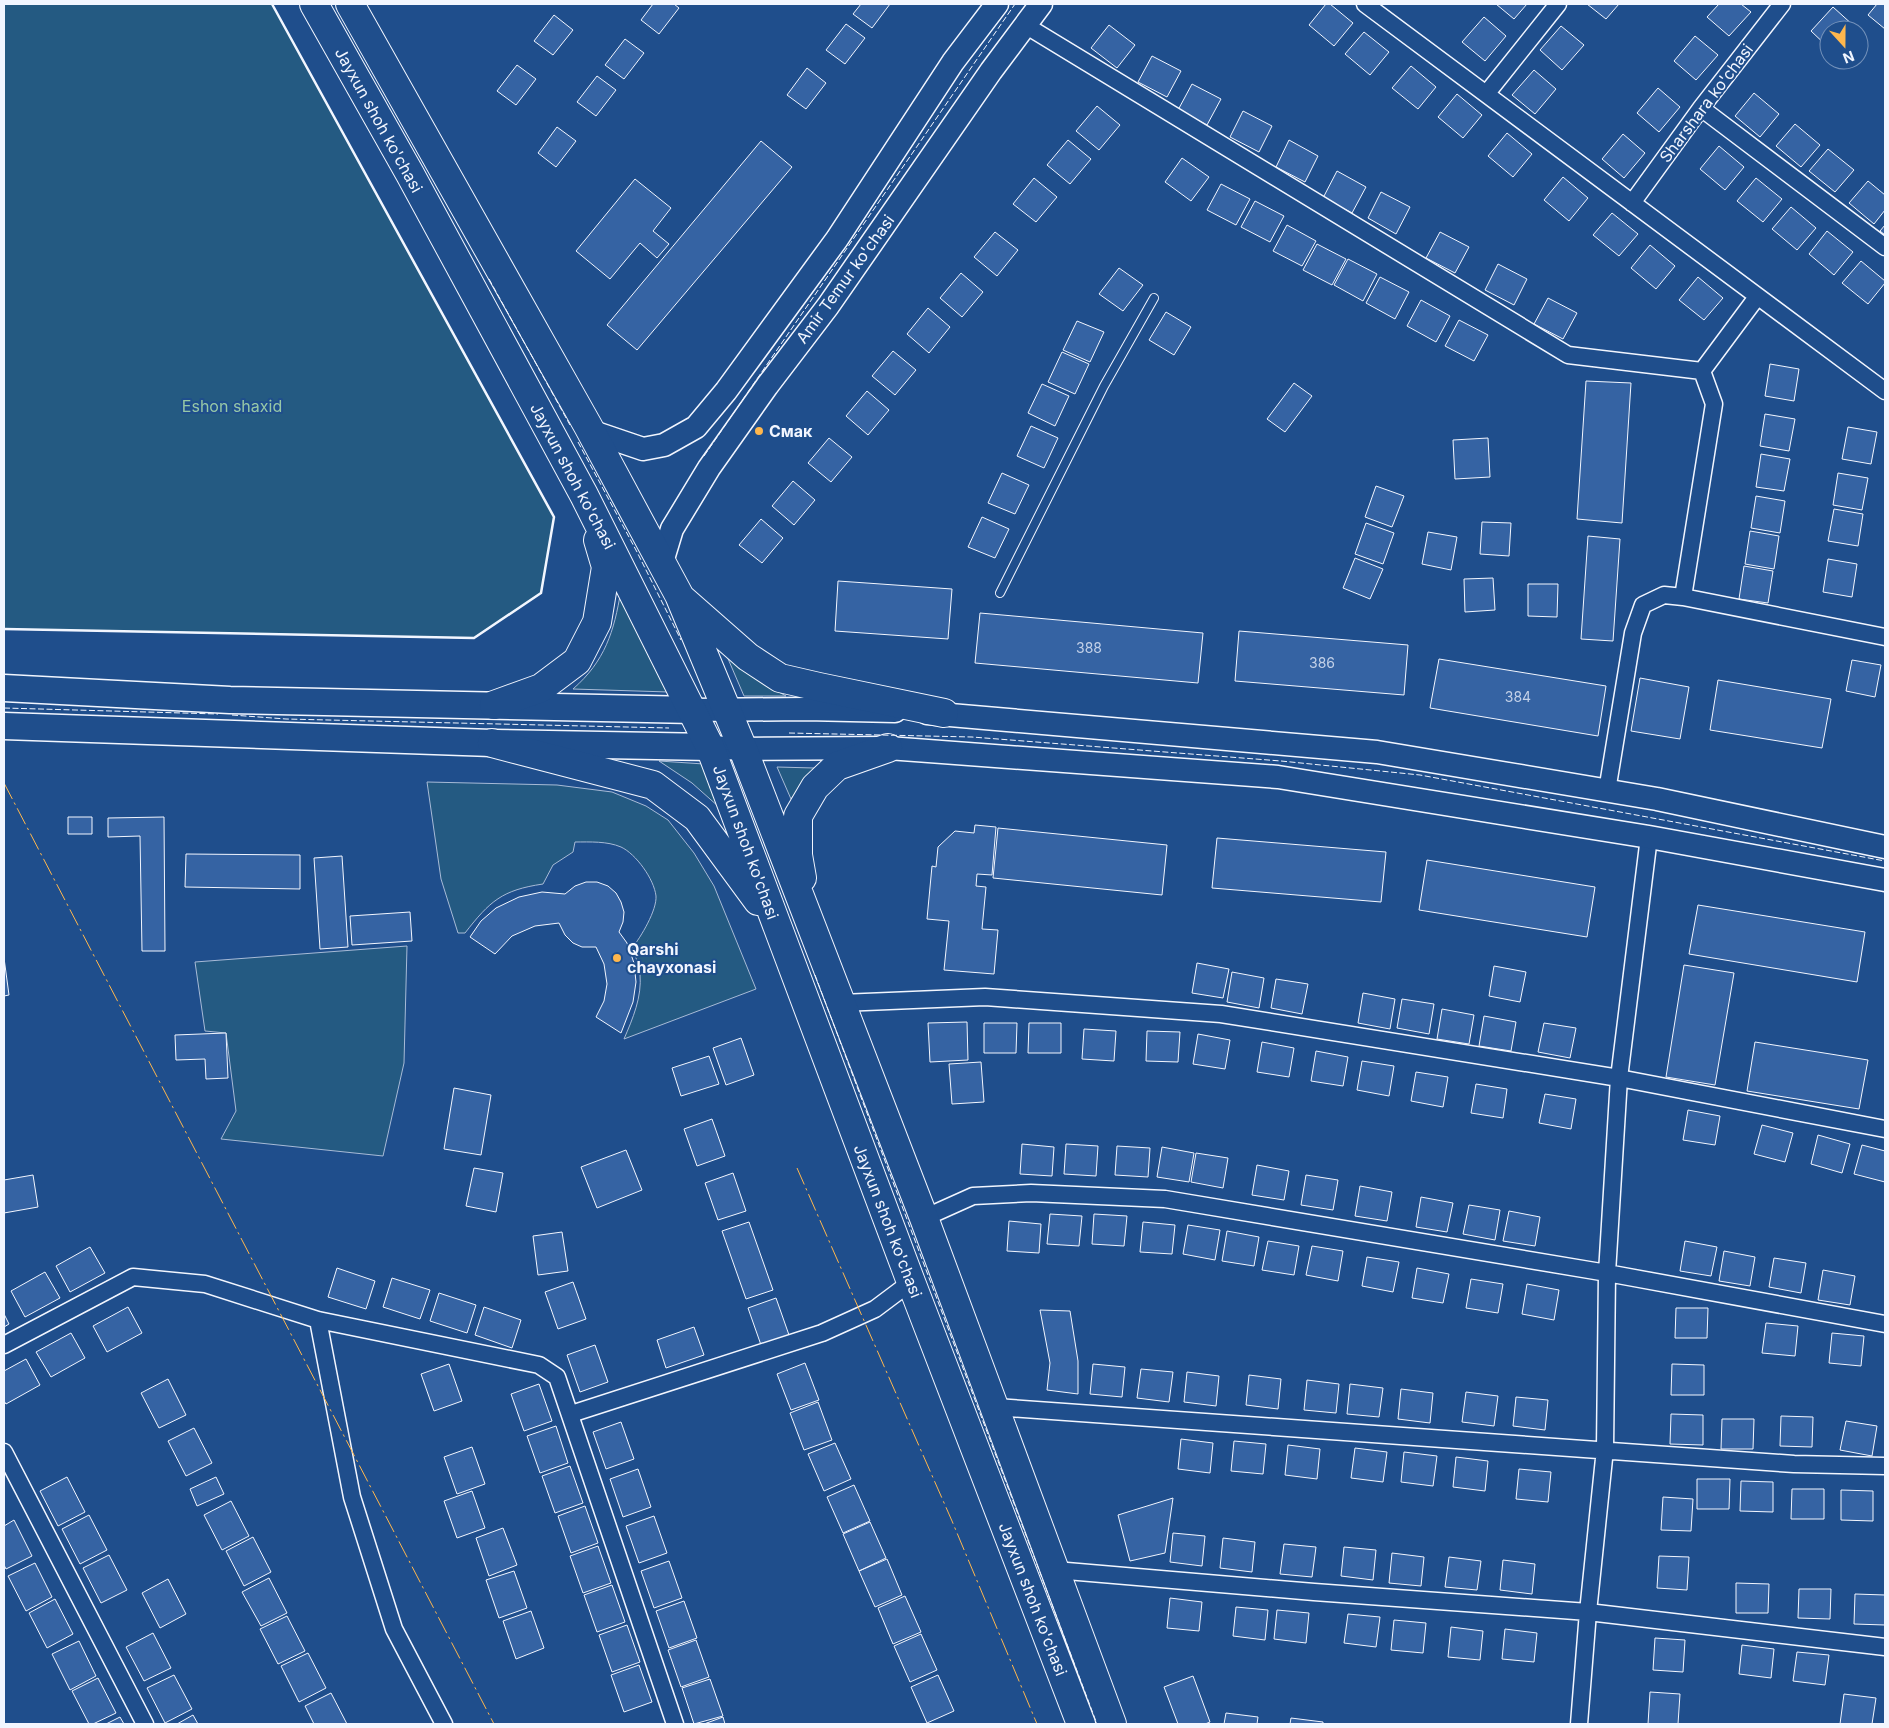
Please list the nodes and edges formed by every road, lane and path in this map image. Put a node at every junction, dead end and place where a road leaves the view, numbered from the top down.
1 (314, 4) edge
2 (350, 4) edge
3 (997, 4) edge
4 (1041, 4) edge
5 (1365, 4) edge
6 (1558, 4) edge
7 (1782, 4) edge
8 (1025, 25) junction
9 (1487, 93) junction
10 (1701, 108) junction
11 (1632, 203) junction
12 (1885, 247) edge
13 (1757, 297) junction
14 (1154, 298) dead end
15 (1702, 371) junction
16 (1885, 390) edge
17 (590, 431) junction
18 (584, 495) junction
19 (662, 562) junction
20 (1000, 593) dead end
21 (678, 595) junction
22 (1683, 596) junction
23 (1885, 637) edge
24 (4, 688) edge
25 (494, 705) junction
26 (692, 710) junction
27 (725, 710) junction
28 (944, 713) junction
29 (4, 726) edge
30 (492, 743) junction
31 (710, 747) junction
32 (888, 748) junction
33 (743, 750) junction
34 (1607, 791) junction
35 (1649, 837) junction
36 (1885, 847) edge
37 (1885, 880) edge
38 (808, 919) junction
39 (778, 928) junction
40 (841, 1003) junction
41 (1619, 1078) junction
42 (1885, 1128) edge
43 (924, 1218) junction
44 (1607, 1273) junction
45 (911, 1282) junction
46 (318, 1320) junction
47 (1885, 1324) edge
48 (4, 1345) edge
49 (995, 1407) junction
50 (571, 1414) junction
51 (1605, 1450) junction
52 (4, 1452) edge
53 (1885, 1466) edge
54 (1055, 1570) junction
55 (1588, 1612) junction
56 (1885, 1647) edge
57 (145, 1724) edge
58 (444, 1724) edge
59 (675, 1724) edge
60 (1081, 1724) edge
61 (1112, 1724) edge
62 (1579, 1724) edge

1 - 18 highway, Jayxun shoh ko'chasi
2 - 17 highway, Jayxun shoh ko'chasi
3 - 17 main road, Amir Temur ko'chasi
4 - 8 main road, Amir Temur ko'chasi
5 - 9 street
6 - 9 street
7 - 10 street, Sharshara ko'chasi
8 - 15 street
8 - 19 main road, Amir Temur ko'chasi
9 - 11 street
10 - 11 street, Sharshara ko'chasi
10 - 12 street
11 - 13 street
13 - 15 street
13 - 16 street
14 - 20 lane
15 - 22 street
17 - 19 highway, Jayxun shoh ko'chasi
18 - 25 highway
18 - 26 highway, Jayxun shoh ko'chasi
19 - 21 highway, Jayxun shoh ko'chasi
21 - 27 highway, Jayxun shoh ko'chasi
21 - 28 highway
22 - 23 street
22 - 34 street
24 - 25 main road
25 - 26 main road
26 - 27 main road
26 - 31 highway, Jayxun shoh ko'chasi
27 - 28 main road
27 - 33 highway, Jayxun shoh ko'chasi
28 - 34 main road
29 - 30 main road
30 - 31 main road
30 - 39 highway
31 - 33 main road
31 - 39 highway, Jayxun shoh ko'chasi
32 - 33 main road
32 - 35 main road
32 - 38 highway
33 - 38 highway, Jayxun shoh ko'chasi
34 - 36 main road
35 - 37 main road
35 - 41 street
38 - 40 highway, Jayxun shoh ko'chasi
39 - 45 highway, Jayxun shoh ko'chasi
40 - 41 street
40 - 43 highway, Jayxun shoh ko'chasi
41 - 42 street
41 - 44 street
43 - 44 street
43 - 49 highway, Jayxun shoh ko'chasi
44 - 47 street
44 - 51 street
45 - 50 street
45 - 60 highway, Jayxun shoh ko'chasi
46 - 48 street
46 - 50 street
46 - 58 street
49 - 51 street
49 - 54 highway, Jayxun shoh ko'chasi
50 - 59 street
51 - 53 street
51 - 55 street
52 - 57 street
54 - 55 street
54 - 61 highway, Jayxun shoh ko'chasi
55 - 56 street
55 - 62 street

